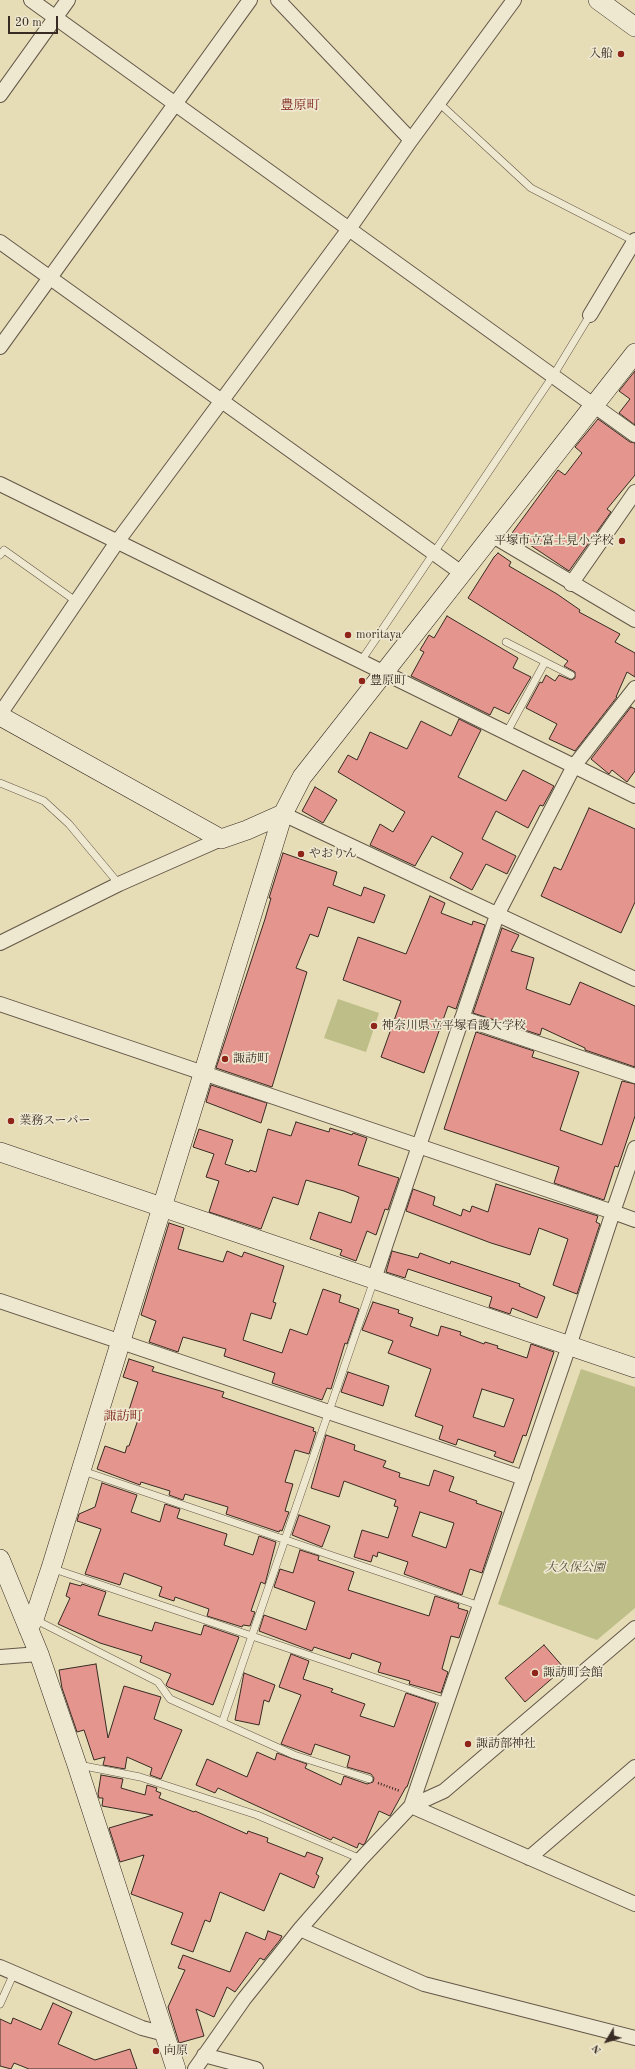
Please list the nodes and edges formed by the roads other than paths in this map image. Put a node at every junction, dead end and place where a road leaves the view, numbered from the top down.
1 (31, 0) edge
2 (68, 0) edge
3 (250, 0) edge
4 (278, 0) edge
5 (514, 0) edge
6 (598, 0) edge
7 (55, 17) junction
8 (635, 27) edge
9 (0, 94) edge
10 (439, 103) junction
11 (175, 104) junction
12 (411, 140) junction
13 (349, 229) junction
14 (635, 240) edge
15 (0, 242) edge
16 (50, 278) junction
17 (590, 315) joint
18 (0, 347) edge
19 (635, 353) edge
20 (553, 376) junction
21 (221, 401) junction
22 (594, 406) junction
23 (635, 435) edge
24 (0, 484) edge
25 (635, 492) edge
26 (493, 536) junction
27 (117, 542) junction
28 (0, 554) edge
29 (434, 554) junction
30 (463, 574) junction
31 (571, 584) junction
32 (77, 602) junction
33 (635, 620) edge
34 (506, 642) dead end
35 (361, 661) junction
36 (545, 662) junction
37 (383, 673) junction
38 (571, 675) dead end
39 (635, 688) edge
40 (0, 715) edge
41 (507, 732) junction
42 (574, 766) junction
43 (0, 783) edge
44 (635, 796) edge
45 (283, 814) junction
46 (221, 839) junction
47 (119, 884) junction
48 (497, 915) junction
49 (0, 943) edge
50 (635, 979) edge
51 (0, 1004) edge
52 (462, 1018) junction
53 (204, 1073) junction
54 (635, 1076) edge
55 (418, 1145) junction
56 (635, 1148) edge
57 (0, 1152) edge
58 (163, 1207) junction
59 (613, 1212) junction
60 (635, 1220) edge
61 (374, 1279) junction
62 (0, 1301) edge
63 (121, 1341) junction
64 (569, 1346) junction
65 (635, 1368) edge
66 (329, 1412) junction
67 (81, 1470) junction
68 (524, 1478) junction
69 (286, 1540) junction
70 (0, 1559) edge
71 (51, 1568) junction
72 (480, 1606) junction
73 (31, 1623) junction
74 (635, 1628) edge
75 (253, 1637) junction
76 (39, 1654) junction
77 (0, 1657) edge
78 (447, 1702) junction
79 (222, 1723) junction
80 (77, 1764) junction
81 (635, 1767) edge
82 (369, 1779) road end
83 (413, 1801) junction
84 (529, 1858) junction
85 (361, 1859) junction
86 (635, 1904) edge
87 (300, 1929) junction
88 (0, 1967) edge
89 (14, 1973) junction
90 (0, 2004) edge
91 (165, 2034) junction
92 (635, 2038) edge
93 (204, 2055) junction
94 (176, 2069) edge
95 (195, 2069) edge
96 (256, 2069) edge

1 - 7 street
2 - 7 street
3 - 11 street
4 - 12 street
5 - 10 street
6 - 8 street
7 - 9 street
7 - 11 street
10 - 12 street
10 - 14 lane
11 - 13 street
11 - 16 street
12 - 13 street
13 - 20 street
13 - 21 street
14 - 17 street
15 - 16 street
16 - 18 street
16 - 21 street
17 - 20 lane
19 - 22 street
20 - 22 street
20 - 29 lane
21 - 27 street
21 - 29 street
22 - 23 street
22 - 26 street
24 - 27 street
25 - 31 street
26 - 30 street
26 - 31 street
27 - 32 street
27 - 35 street
28 - 32 lane
29 - 30 street
29 - 35 lane
30 - 37 street
31 - 33 street
32 - 40 street
34 - 36 lane
35 - 37 street
36 - 38 lane
36 - 41 lane
37 - 41 street
37 - 45 street
39 - 42 street
40 - 46 street
41 - 42 street
42 - 44 street
42 - 48 street
43 - 47 lane
45 - 46 street
45 - 48 street
45 - 53 street
46 - 47 street
47 - 49 street
48 - 50 street
48 - 52 street
51 - 53 street
52 - 54 street
52 - 55 street
53 - 55 street
53 - 58 street
55 - 59 street
55 - 61 street
56 - 59 street
57 - 58 street
58 - 61 street
58 - 63 street
59 - 60 street
59 - 64 street
61 - 64 street
61 - 66 lane
62 - 63 street
63 - 66 street
63 - 67 street
64 - 65 street
64 - 68 street
66 - 68 street
66 - 69 lane
67 - 69 lane
67 - 71 street
68 - 72 street
69 - 72 lane
69 - 75 lane
70 - 73 street
71 - 73 street
71 - 75 lane
72 - 78 street
73 - 76 street
73 - 79 lane
74 - 83 street
75 - 78 lane
75 - 79 lane
76 - 77 street
76 - 80 street
78 - 83 street
79 - 82 lane
80 - 85 lane
80 - 91 street
81 - 84 street
83 - 84 street
83 - 85 street
84 - 86 street
85 - 87 street
87 - 92 street
87 - 93 street
88 - 89 street
89 - 90 lane
89 - 91 street
91 - 94 street
93 - 95 street
93 - 96 street

